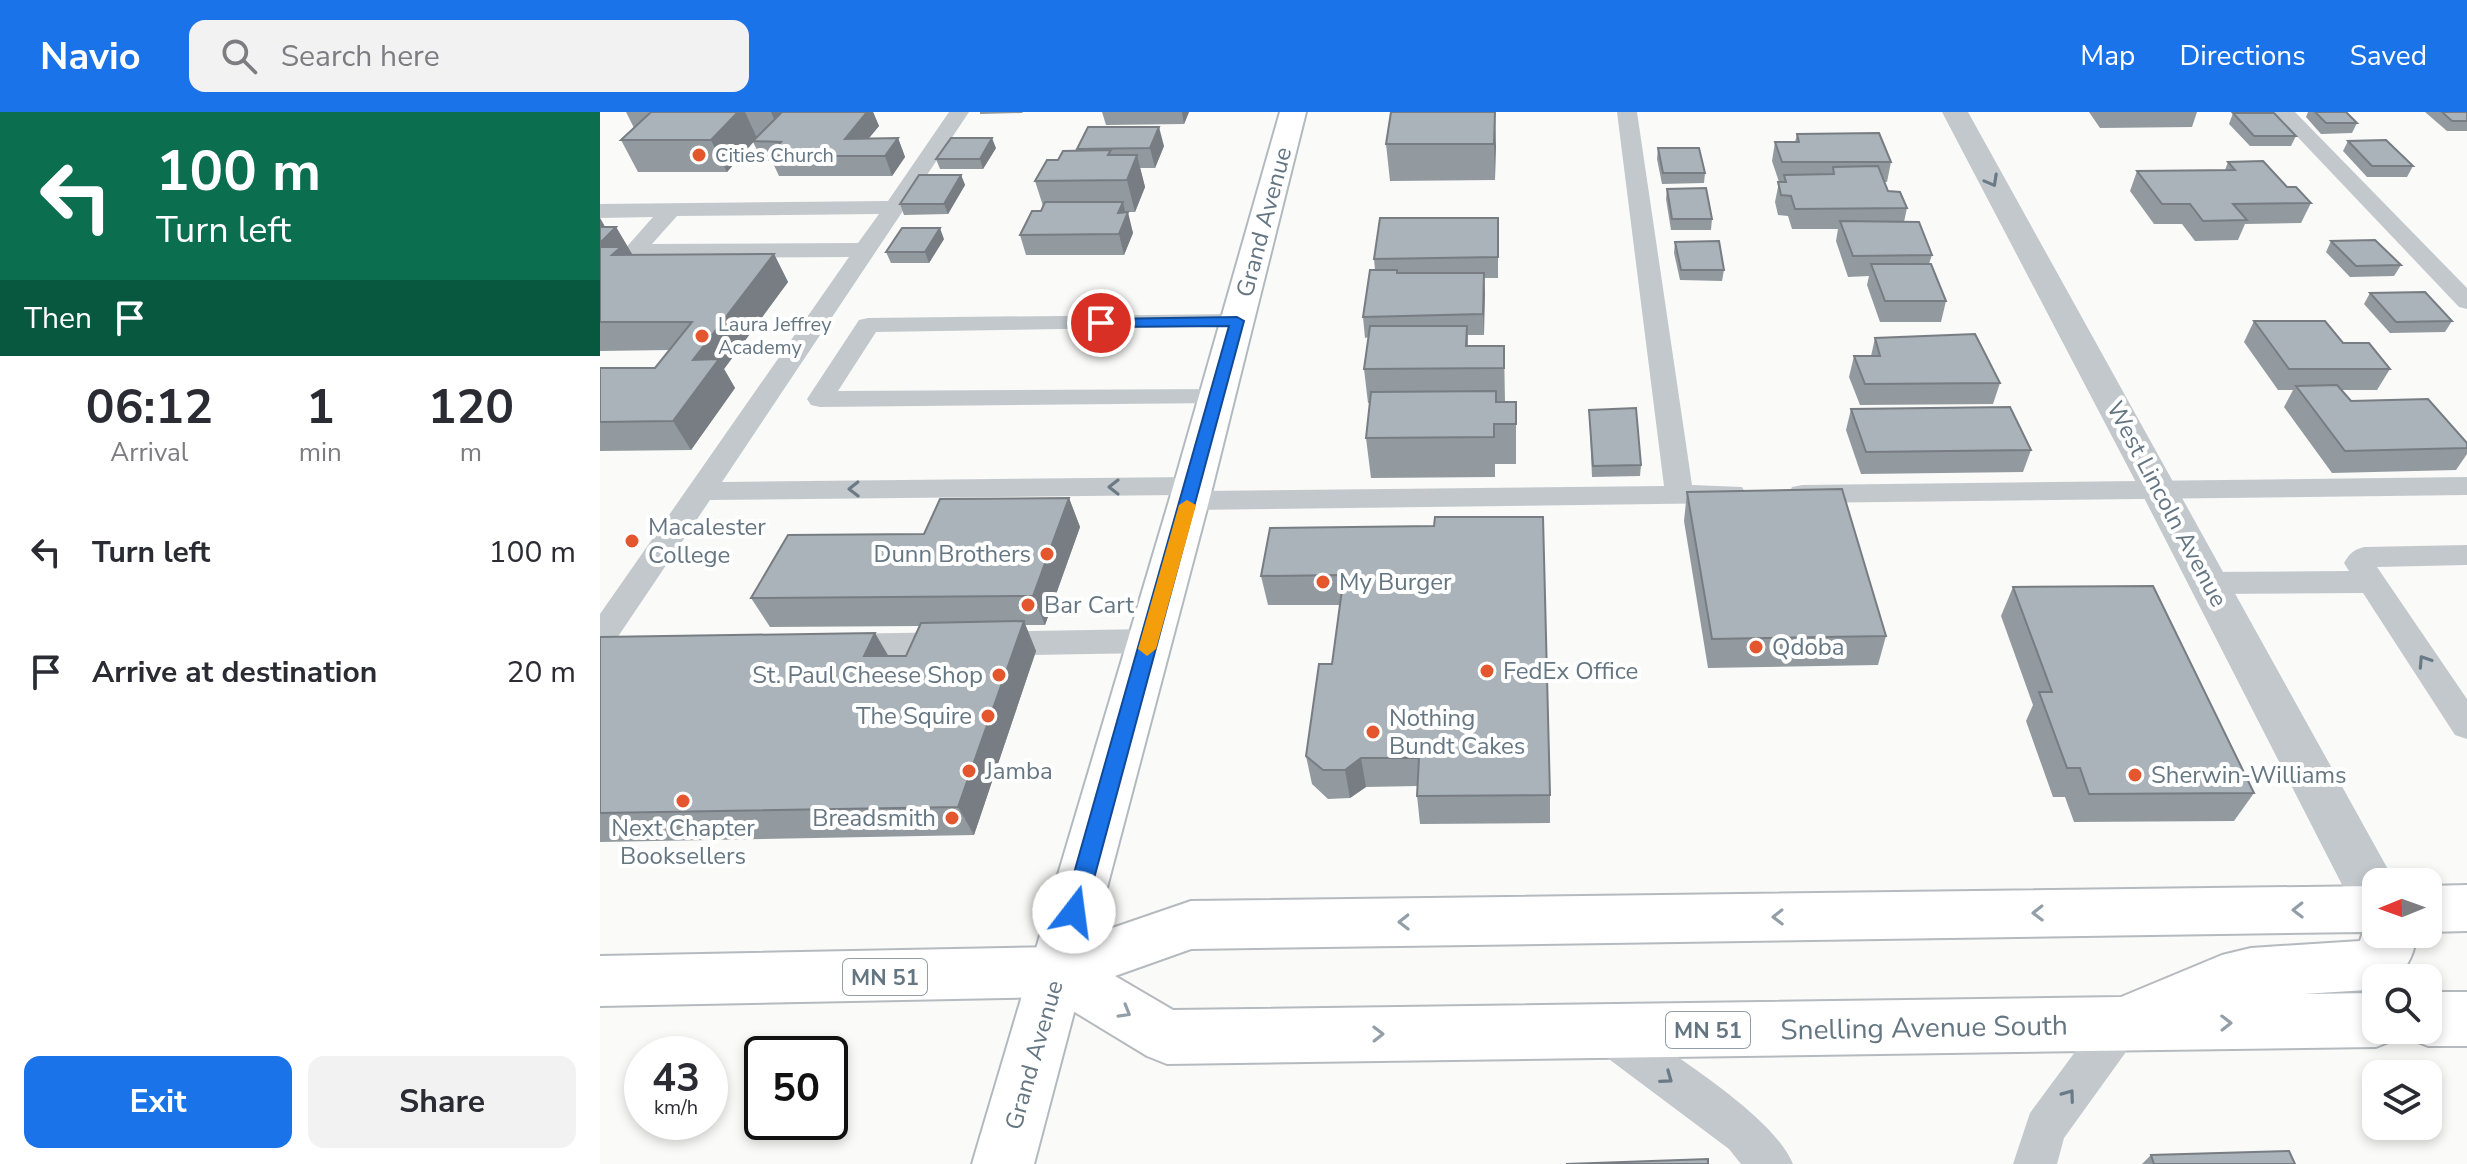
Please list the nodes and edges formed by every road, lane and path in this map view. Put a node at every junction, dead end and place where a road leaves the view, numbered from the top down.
1 (959, 112) edge
2 (1293, 112) edge
3 (1627, 112) edge
4 (1955, 112) edge
5 (2284, 112) edge
6 (894, 207) junction
7 (671, 210) junction
8 (600, 211) edge
9 (865, 250) junction
10 (2467, 302) edge
11 (1237, 321) junction
12 (1217, 395) junction
13 (2467, 486) edge
14 (2160, 490) junction
15 (701, 491) junction
16 (1190, 494) junction
17 (1679, 495) junction
18 (2467, 555) edge
19 (2372, 582) junction
20 (2210, 583) junction
21 (600, 639) edge
22 (1149, 641) junction
23 (803, 646) edge
24 (2467, 726) edge
25 (2362, 871) edge
26 (2467, 908) edge
27 (2362, 909) edge
28 (2442, 909) edge
29 (2388, 948) edge
30 (1057, 972) junction
31 (600, 981) edge
32 (2442, 1019) edge
33 (2467, 1019) edge
34 (2362, 1020) edge
35 (2121, 1024) junction
36 (1605, 1031) junction
37 (1003, 1164) edge
38 (1771, 1164) edge
39 (2035, 1164) edge

1 - 6 lane
2 - 11 main road, Grand Avenue
3 - 17 lane
4 -> 14 street, West Lincoln Avenue
5 - 10 lane
6 - 7 lane
6 - 9 lane
7 - 8 lane
7 - 9 lane
9 - 15 lane
11 - 12 main road, Grand Avenue
11 - 12 lane
12 - 16 main road, Grand Avenue
13 - 14 lane
14 - 17 lane
14 - 20 street, West Lincoln Avenue
16 -> 15 lane
15 - 21 lane
16 - 17 lane
16 - 22 main road, Grand Avenue
18 - 19 lane
19 - 20 lane
24 -> 19 lane
20 - 25 street, West Lincoln Avenue
22 - 23 lane
22 - 30 main road, Grand Avenue
26 - 28 main road
27 -> 30 main road, MN 51
29 - 35 main road
30 - 31 main road, MN 51
30 -> 36 main road, Snelling Avenue South / MN 51
30 - 37 main road, Grand Avenue
32 - 33 main road
35 -> 34 main road, Snelling Avenue South / MN 51
35 - 36 main road, Snelling Avenue South / MN 51
39 -> 35 lane
36 -> 38 lane

